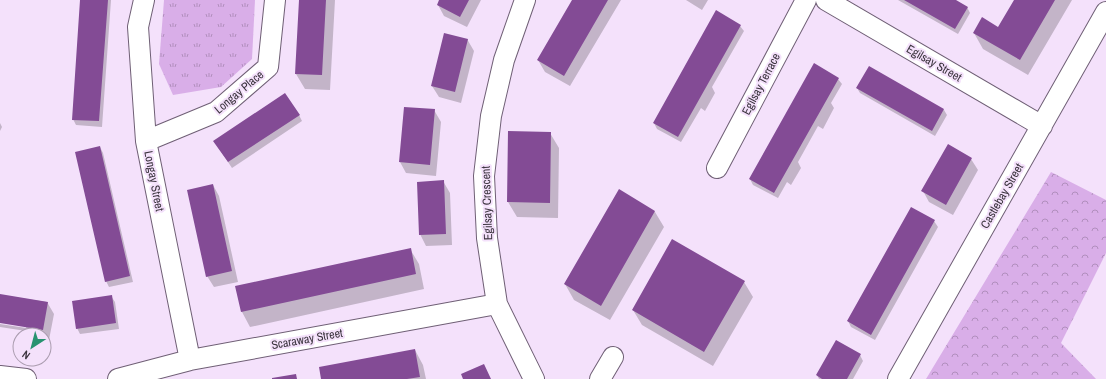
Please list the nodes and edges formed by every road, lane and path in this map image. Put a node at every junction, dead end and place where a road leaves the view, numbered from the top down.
1 (144, 0) edge
2 (275, 0) edge
3 (525, 0) edge
4 (806, 0) edge
5 (826, 0) edge
6 (1106, 12) edge
7 (1042, 126) junction
8 (146, 141) junction
9 (717, 168) dead end
10 (497, 304) junction
11 (613, 356) dead end
12 (190, 360) junction
13 (0, 376) edge
14 (26, 379) edge
15 (118, 379) edge
16 (534, 379) edge
17 (600, 379) edge
18 (898, 379) edge

1 - 8 street, Longay Street
2 - 8 street, Longay Place
3 - 10 street, Egilsay Crescent
4 - 9 street, Egilsay Terrace
5 - 7 street, Egilsay Street
6 - 7 street, Castlebay Street
7 - 18 street, Castlebay Street
8 - 12 street, Longay Street
10 - 12 street, Scaraway Street
10 - 16 street, Egilsay Crescent
11 - 17 street
12 - 15 street, Scaraway Street
13 - 14 street

